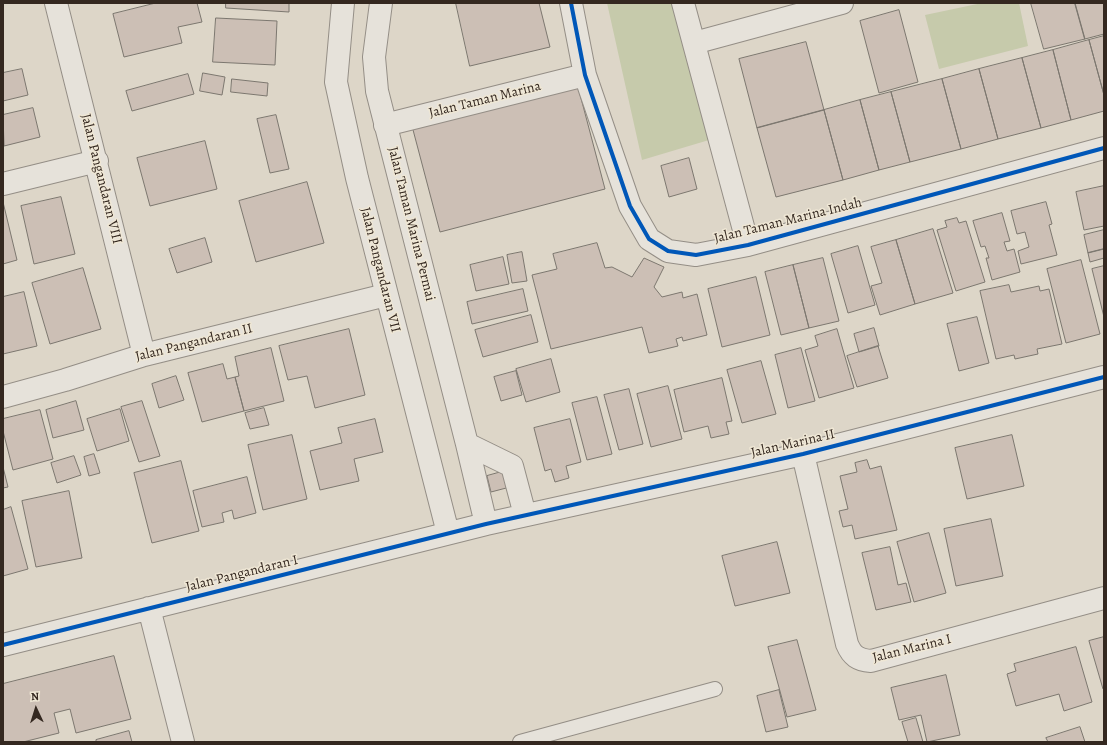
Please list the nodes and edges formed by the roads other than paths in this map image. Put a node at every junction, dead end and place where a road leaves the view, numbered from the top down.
1 (56, 3) edge
2 (342, 3) edge
3 (381, 3) edge
4 (571, 3) edge
5 (683, 3) edge
6 (842, 3) edge
7 (694, 43) junction
8 (585, 75) junction
9 (386, 125) junction
10 (1104, 148) edge
11 (97, 161) junction
12 (3, 184) edge
13 (748, 245) junction
14 (386, 295) junction
15 (144, 354) junction
16 (1104, 377) edge
17 (3, 397) edge
18 (467, 444) junction
19 (803, 454) junction
20 (525, 515) junction
21 (486, 524) junction
22 (448, 533) junction
23 (1104, 598) edge
24 (149, 608) junction
25 (3, 645) edge
26 (715, 689) dead end
27 (183, 742) edge
28 (520, 742) edge

1 - 11 street, Jalan Pangandaran VIII
2 - 14 street, Jalan Pangandaran VII
3 - 9 street, Jalan Taman Marina Permai
4 - 8 street, Jalan Taman Marina Indah
5 - 7 street, Jalan Taman Marina Indah
6 - 7 street
7 - 13 street, Jalan Taman Marina Indah
8 - 9 street, Jalan Taman Marina
8 - 13 street, Jalan Taman Marina Indah
9 - 18 street, Jalan Taman Marina Permai
10 - 13 street, Jalan Taman Marina Indah
11 - 12 street
11 - 15 street, Jalan Pangandaran VIII
14 - 15 street, Jalan Pangandaran II
14 - 22 street, Jalan Pangandaran VII
15 - 17 street, Jalan Pangandaran II
16 - 19 street, Jalan Marina II
18 - 20 street
18 - 21 street, Jalan Taman Marina Permai
19 - 20 street, Jalan Marina II
19 - 23 street, Jalan Marina I
20 - 21 street, Jalan Marina II
21 - 22 street, Jalan Pangandaran I
22 - 24 street, Jalan Pangandaran I
24 - 25 street, Jalan Pangandaran I
24 - 27 street
26 - 28 lane

